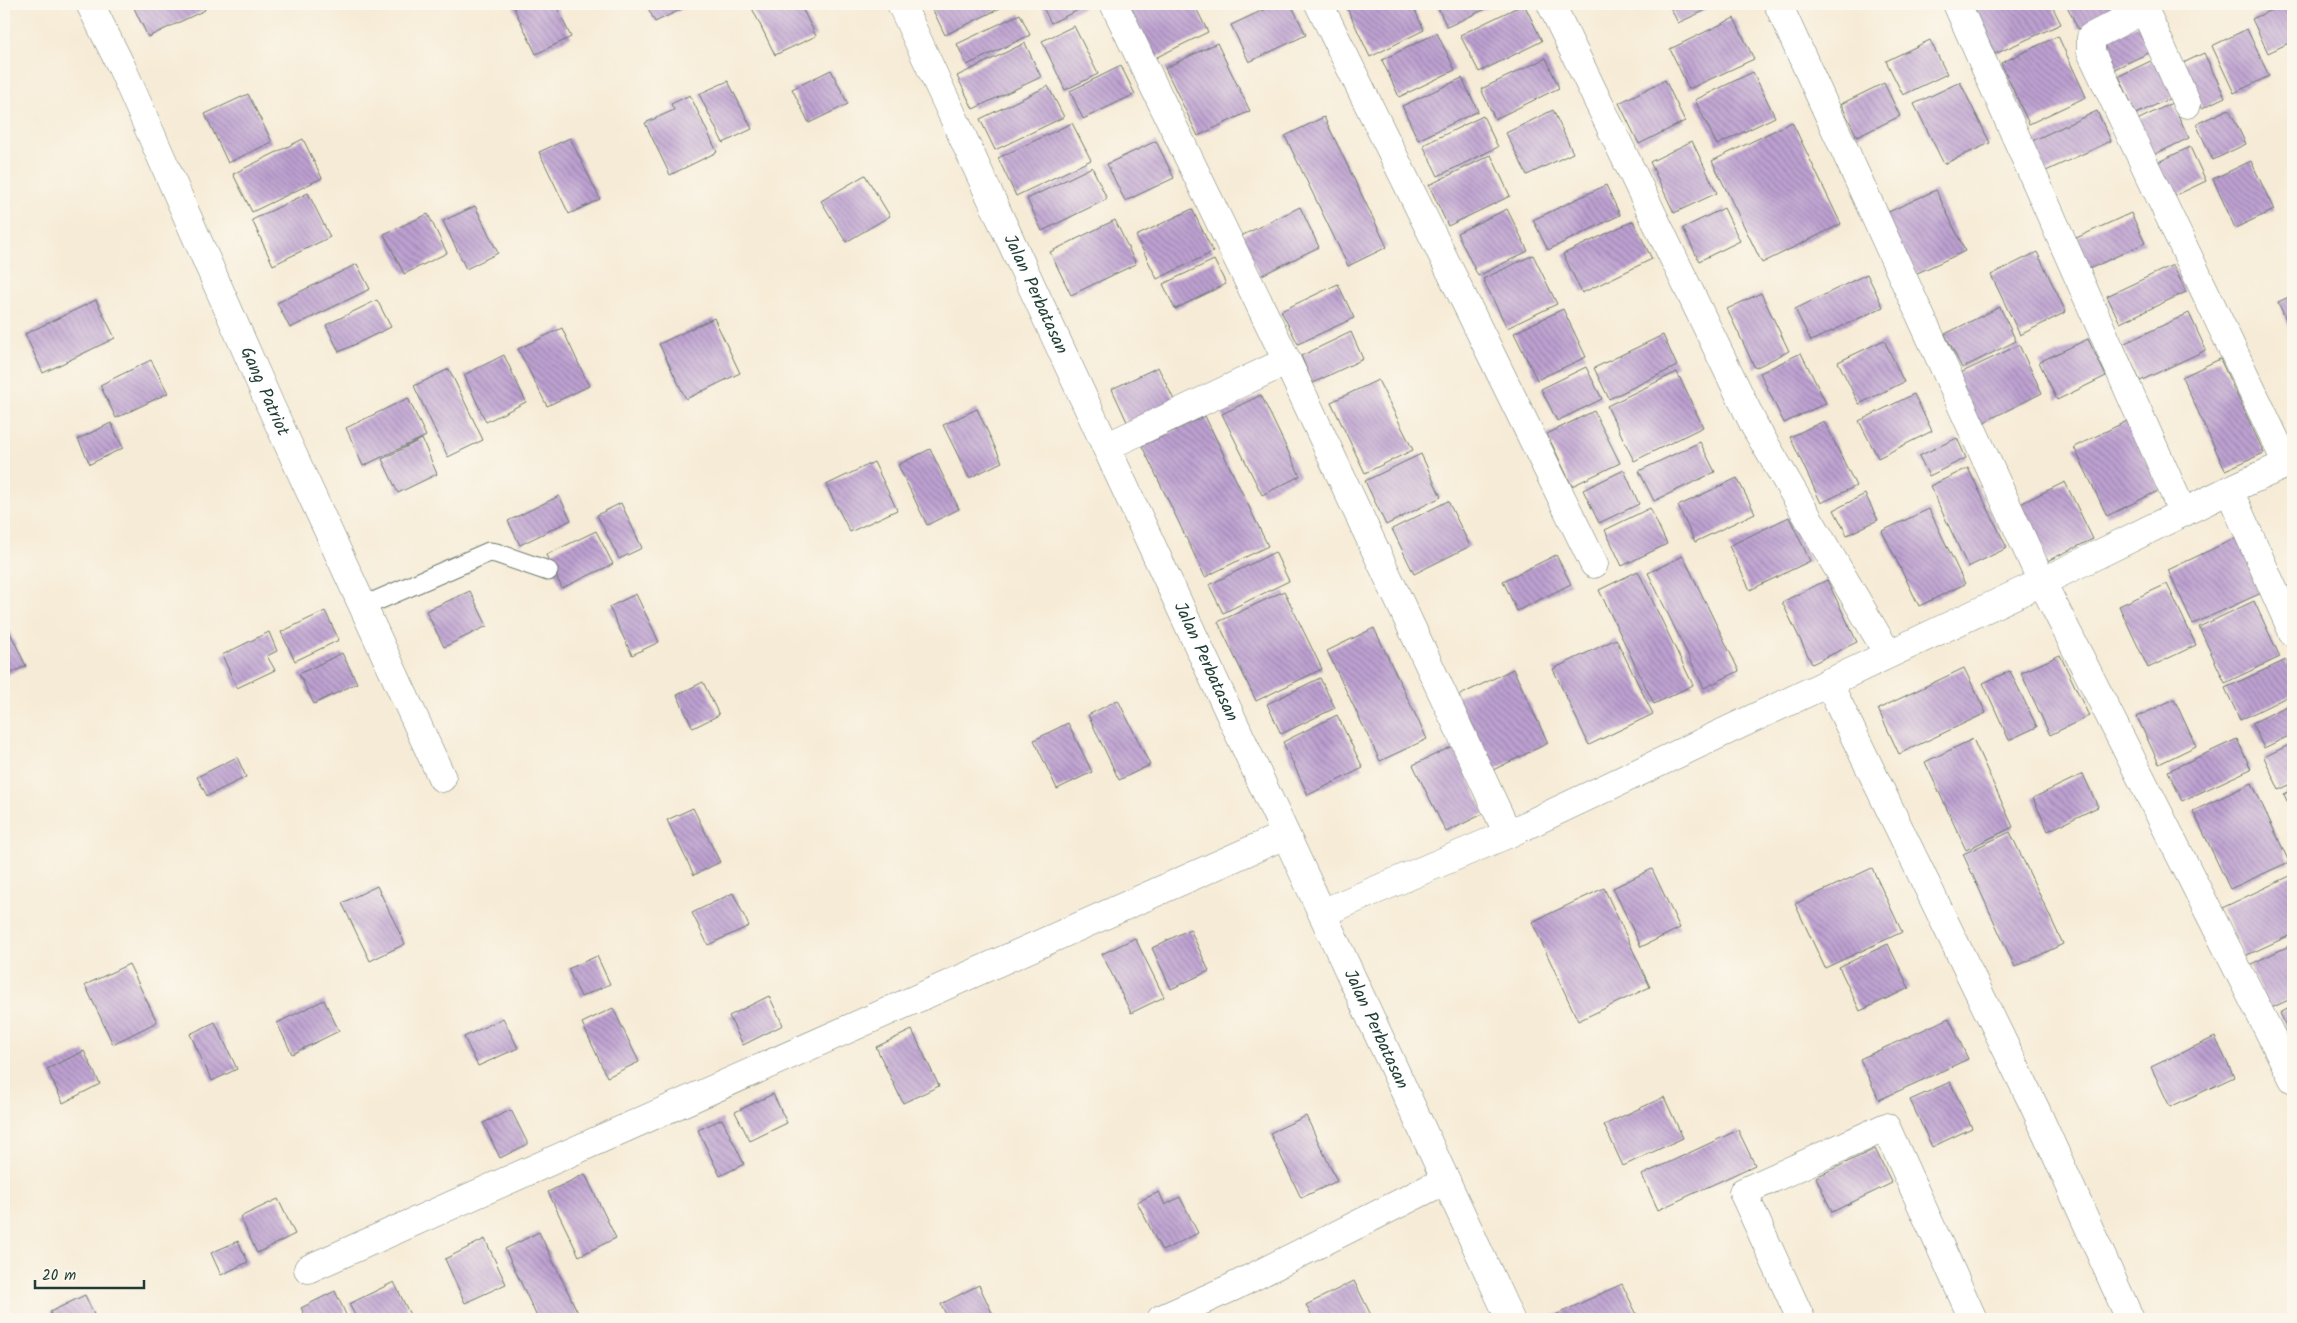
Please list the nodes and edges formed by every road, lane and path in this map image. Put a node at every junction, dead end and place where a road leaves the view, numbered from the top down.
1 (90, 4) edge
2 (901, 4) edge
3 (1114, 4) edge
4 (1319, 4) edge
5 (1551, 4) edge
6 (1778, 4) edge
7 (1958, 4) edge
8 (2143, 6) edge
9 (2187, 104) dead end
10 (1287, 361) junction
11 (1106, 447) junction
12 (2290, 462) edge
13 (2229, 490) junction
14 (2184, 513) junction
15 (1594, 564) dead end
16 (548, 571) dead end
17 (2042, 582) junction
18 (362, 607) junction
19 (2293, 633) edge
20 (1888, 654) junction
21 (1828, 682) junction
22 (442, 778) dead end
23 (1508, 834) junction
24 (1285, 835) junction
25 (1322, 912) junction
26 (2293, 1079) edge
27 (1446, 1180) junction
28 (308, 1269) dead end
29 (1161, 1319) edge
30 (1510, 1319) edge
31 (1801, 1319) edge
32 (1973, 1319) edge
33 (2130, 1319) edge

1 - 18 street, Gang Patriot
2 - 11 street, Jalan Perbatasan
3 - 10 street
4 - 15 street
5 - 20 street
6 - 17 street
7 - 14 street
8 - 9 street
8 - 12 street
10 - 11 street
10 - 23 street
11 - 24 street, Jalan Perbatasan
12 - 13 street
13 - 14 street
13 - 19 street
14 - 17 street
16 - 18 lane
17 - 20 street
17 - 26 street
18 - 22 street, Gang Patriot
20 - 21 street
21 - 23 street
21 - 33 street
23 - 25 street
24 - 25 street, Jalan Perbatasan
24 - 28 street
25 - 27 street, Jalan Perbatasan
27 - 29 street
27 - 30 street, Jalan Perbatasan
31 - 32 street

